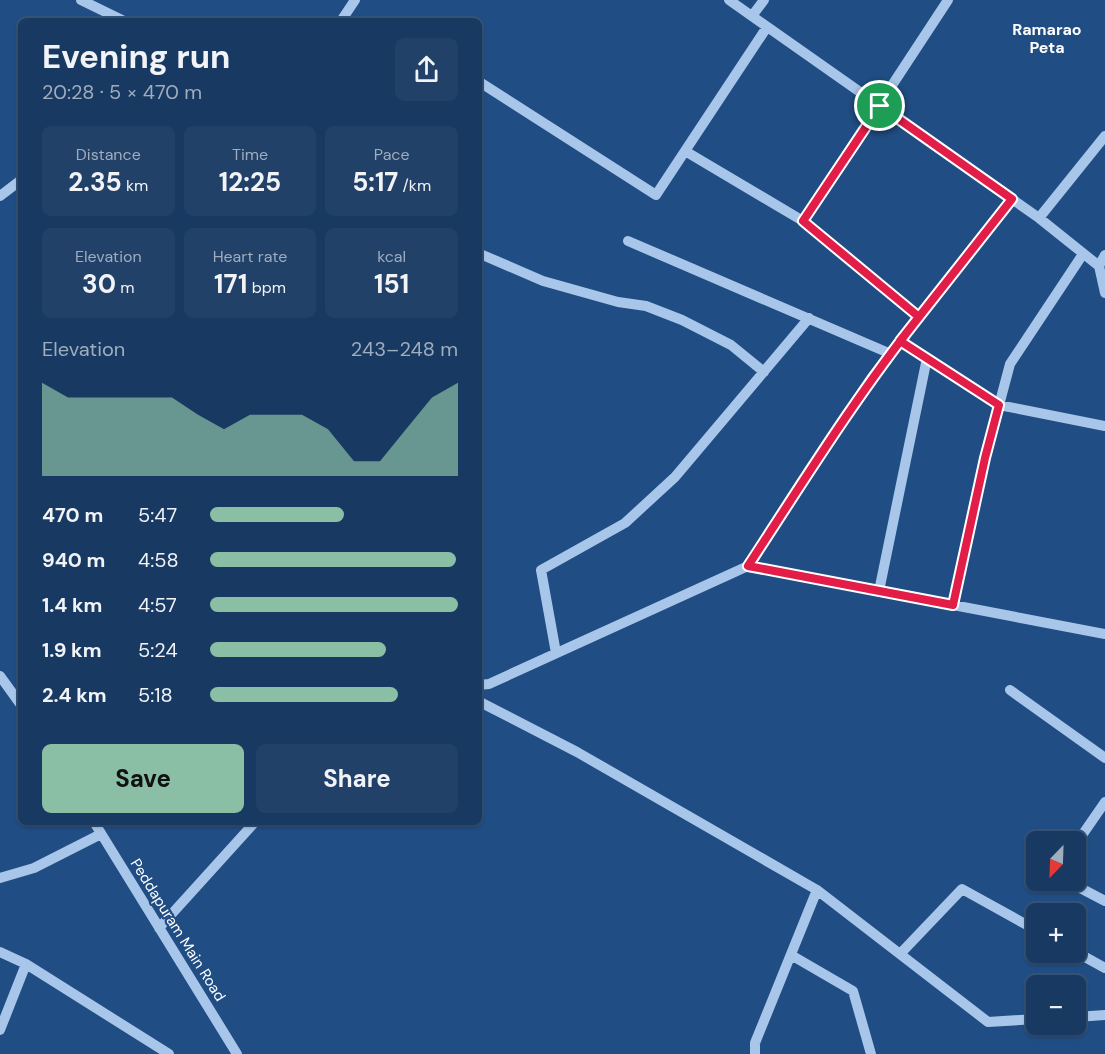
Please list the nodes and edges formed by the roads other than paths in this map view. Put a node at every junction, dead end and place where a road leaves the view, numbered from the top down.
1 (81, 0) edge
2 (355, 0) edge
3 (729, 0) edge
4 (764, 0) edge
5 (948, 0) edge
6 (752, 16) junction
7 (118, 18) edge
8 (342, 18) edge
9 (767, 27) junction
10 (482, 84) edge
11 (880, 106) junction
12 (1105, 136) edge
13 (1105, 150) edge
14 (685, 151) junction
15 (1088, 158) junction
16 (18, 182) edge
17 (0, 196) edge
18 (1012, 199) junction
19 (1040, 218) junction
20 (803, 221) junction
21 (628, 242) dead end
22 (1083, 254) junction
23 (482, 255) edge
24 (1105, 255) edge
25 (1099, 266) junction
26 (1105, 293) edge
27 (919, 317) junction
28 (808, 318) junction
29 (900, 341) junction
30 (891, 354) junction
31 (927, 358) junction
32 (764, 372) junction
33 (999, 405) junction
34 (1105, 426) edge
35 (748, 566) junction
36 (879, 591) junction
37 (953, 605) junction
38 (1105, 634) edge
39 (556, 653) junction
40 (0, 676) edge
41 (482, 685) edge
42 (1010, 690) dead end
43 (18, 701) edge
44 (482, 703) edge
45 (1105, 758) edge
46 (1105, 802) edge
47 (96, 825) edge
48 (252, 825) edge
49 (1085, 831) edge
50 (101, 834) junction
51 (0, 878) edge
52 (817, 890) junction
53 (1086, 891) edge
54 (1105, 901) edge
55 (1026, 924) edge
56 (159, 928) junction
57 (0, 952) edge
58 (900, 954) junction
59 (791, 955) junction
60 (1086, 958) edge
61 (26, 964) junction
62 (1105, 968) edge
63 (1105, 1015) edge
64 (1086, 1016) edge
65 (1026, 1020) edge
66 (0, 1030) edge
67 (169, 1054) edge
68 (237, 1054) edge
69 (755, 1054) edge
70 (871, 1054) edge

1 - 7 street
2 - 8 street
3 - 6 street
4 - 6 street
5 - 11 street
6 - 9 street
9 - 11 street
9 - 14 street
10 - 14 street
11 - 18 street
11 - 20 street
12 - 15 street
13 - 15 street
14 - 20 street
15 - 19 street
16 - 17 street
18 - 19 street
18 - 27 street
19 - 22 street
20 - 27 street
21 - 28 street
22 - 25 street
22 - 33 street
23 - 32 street
24 - 25 street
25 - 26 street
27 - 29 street
28 - 30 street
28 - 32 street
29 - 30 street
29 - 31 street
30 - 35 street
31 - 33 street
31 - 36 street
32 - 39 street
33 - 34 street
33 - 37 street
35 - 36 street
35 - 39 street
36 - 37 street
37 - 38 street
39 - 41 street
40 - 43 street
42 - 45 street
44 - 52 street
46 - 49 street
47 - 50 street, Peddapuram Main Road
48 - 56 street
50 - 51 street
50 - 56 street, Peddapuram Main Road
52 - 58 street
52 - 59 street
53 - 54 street
55 - 58 street
56 - 68 street, Peddapuram Main Road
57 - 61 street
58 - 65 street
59 - 69 street
59 - 70 street
60 - 62 street
61 - 66 street
61 - 67 street
63 - 64 street

